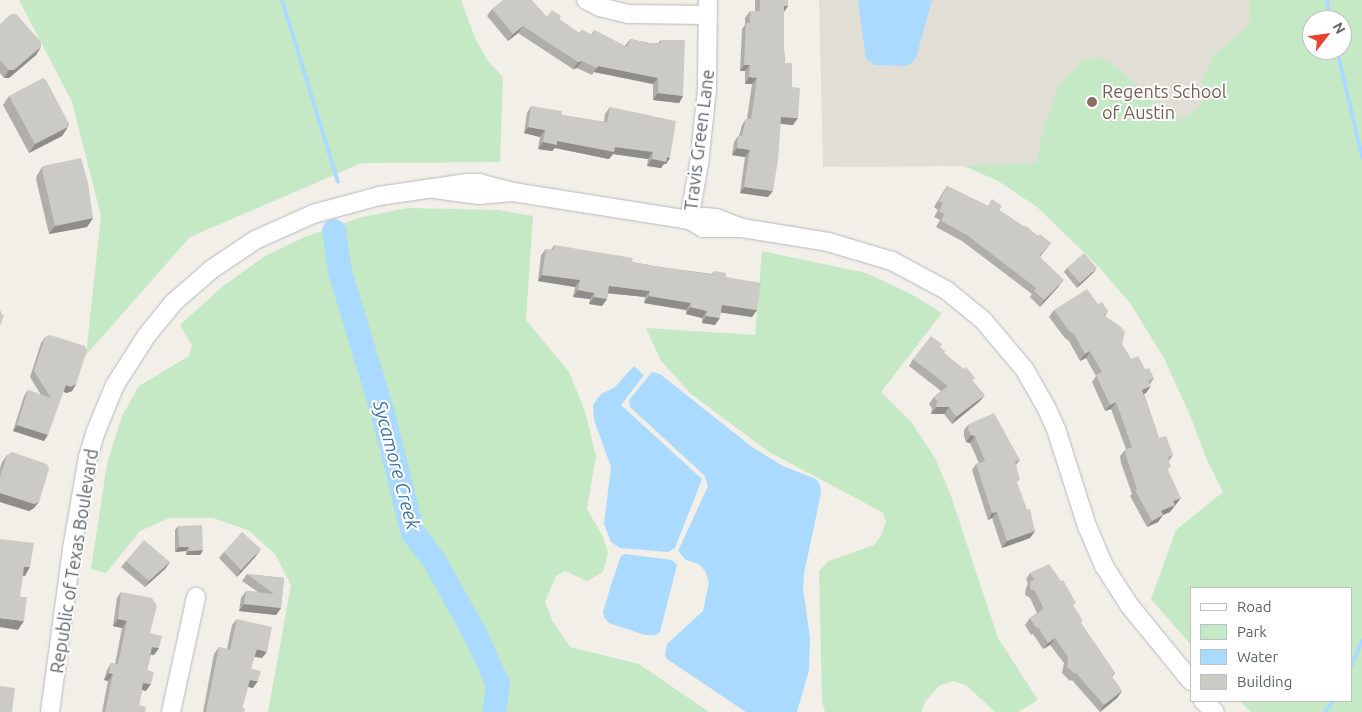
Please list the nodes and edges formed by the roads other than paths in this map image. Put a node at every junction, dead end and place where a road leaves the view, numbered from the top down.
1 (586, 0) edge
2 (708, 7) edge
3 (689, 220) junction
4 (196, 597) dead end
5 (1190, 678) edge
6 (1204, 702) edge
7 (50, 712) edge
8 (171, 712) edge
9 (1215, 712) edge

1 - 2 street
2 - 3 street, Travis Green Lane
3 - 5 street, Republic of Texas Boulevard
3 - 7 street, Republic of Texas Boulevard
4 - 8 street
6 - 9 street

